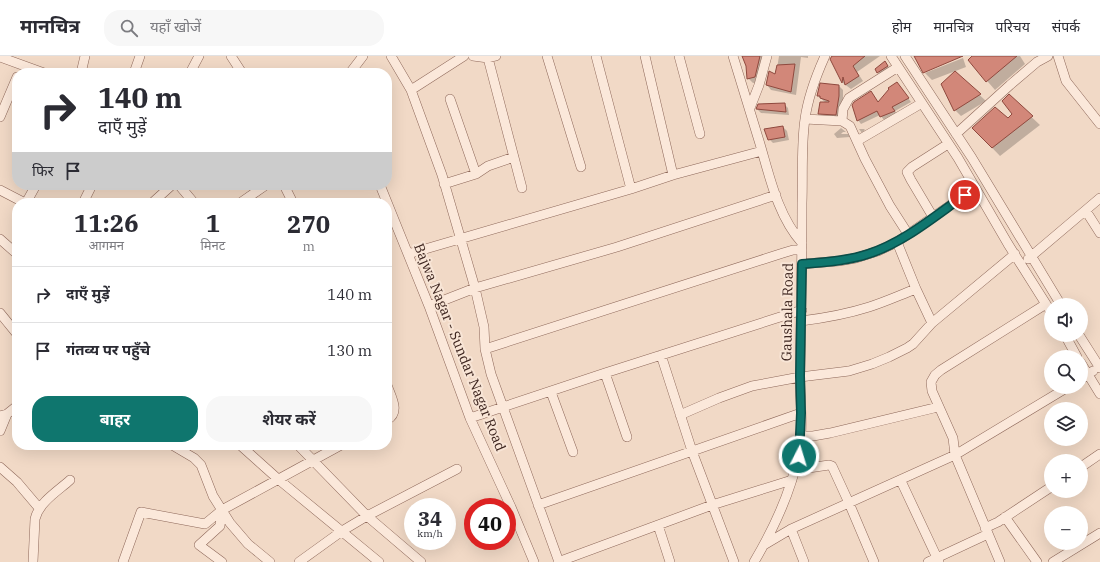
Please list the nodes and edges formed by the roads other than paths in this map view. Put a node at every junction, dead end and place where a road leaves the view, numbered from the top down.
1 (85, 56) edge
2 (140, 56) edge
3 (199, 56) edge
4 (231, 56) edge
5 (363, 56) edge
6 (391, 56) edge
7 (464, 56) edge
8 (473, 56) edge
9 (548, 56) edge
10 (596, 56) edge
11 (645, 56) edge
12 (679, 56) edge
13 (734, 56) edge
14 (767, 56) edge
15 (825, 56) edge
16 (891, 56) edge
17 (905, 56) edge
18 (1048, 56) edge
19 (1058, 56) edge
20 (0, 57) edge
21 (492, 57) edge
22 (898, 67) junction
23 (18, 68) edge
24 (82, 68) edge
25 (136, 68) edge
26 (193, 68) edge
27 (239, 68) edge
28 (354, 68) edge
29 (12, 89) edge
30 (411, 90) junction
31 (8, 98) junction
32 (450, 99) dead end
33 (12, 100) edge
34 (922, 103) junction
35 (750, 108) junction
36 (0, 117) edge
37 (805, 119) junction
38 (842, 121) junction
39 (1100, 124) edge
40 (700, 134) dead end
41 (956, 134) junction
42 (857, 141) junction
43 (948, 144) junction
44 (762, 151) junction
45 (514, 157) junction
46 (580, 167) dead end
47 (476, 174) junction
48 (673, 175) junction
49 (444, 184) junction
50 (522, 188) dead end
51 (975, 188) junction
52 (631, 189) junction
53 (0, 190) edge
54 (166, 190) edge
55 (178, 190) edge
56 (259, 190) edge
57 (776, 195) junction
58 (15, 198) edge
59 (158, 198) edge
60 (188, 198) edge
61 (247, 198) edge
62 (1100, 199) edge
63 (1086, 211) junction
64 (392, 215) edge
65 (933, 217) junction
66 (1100, 233) edge
67 (908, 234) junction
68 (460, 238) junction
69 (0, 239) edge
70 (897, 242) junction
71 (802, 246) junction
72 (12, 250) edge
73 (408, 254) junction
74 (1015, 254) junction
75 (1031, 256) junction
76 (802, 264) junction
77 (1021, 264) junction
78 (475, 288) junction
79 (916, 289) junction
80 (1057, 298) edge
81 (1044, 300) edge
82 (429, 306) junction
83 (802, 310) junction
84 (1044, 311) edge
85 (0, 314) edge
86 (802, 320) junction
87 (932, 323) junction
88 (12, 328) edge
89 (1083, 342) edge
90 (485, 349) junction
91 (661, 355) junction
92 (1100, 368) edge
93 (606, 373) junction
94 (1088, 375) edge
95 (800, 376) junction
96 (1088, 380) edge
97 (551, 392) junction
98 (1056, 394) edge
99 (1100, 394) edge
100 (392, 399) edge
101 (503, 407) junction
102 (938, 407) junction
103 (12, 409) edge
104 (801, 413) junction
105 (3, 415) edge
106 (680, 415) junction
107 (392, 417) edge
108 (470, 418) junction
109 (0, 430) edge
110 (800, 436) junction
111 (627, 437) dead end
112 (180, 450) edge
113 (246, 450) edge
114 (303, 450) edge
115 (332, 450) edge
116 (692, 451) junction
117 (573, 452) dead end
118 (1100, 454) edge
119 (955, 455) junction
120 (313, 460) junction
121 (1088, 462) edge
122 (0, 467) edge
123 (457, 469) dead end
124 (795, 470) junction
125 (278, 479) junction
126 (70, 480) dead end
127 (792, 480) junction
128 (901, 481) junction
129 (1044, 492) edge
130 (849, 503) junction
131 (538, 505) junction
132 (712, 505) junction
133 (39, 508) junction
134 (222, 510) junction
135 (366, 516) junction
136 (1005, 517) junction
137 (658, 525) junction
138 (791, 529) junction
139 (342, 531) junction
140 (986, 531) junction
141 (1100, 533) edge
142 (764, 545) junction
143 (938, 560) edge
144 (33, 562) edge
145 (123, 562) edge
146 (222, 562) edge
147 (270, 562) edge
148 (299, 562) edge
149 (379, 562) edge
150 (420, 562) edge
151 (534, 562) edge
152 (558, 562) edge
153 (670, 562) edge
154 (734, 562) edge
155 (754, 562) edge
156 (804, 562) edge
157 (874, 562) edge
158 (928, 562) edge
159 (1000, 562) edge
160 (1037, 562) edge
161 (1053, 562) edge

1 - 24 street
2 - 25 street
3 - 26 street
4 - 27 street
5 - 28 street
6 - 30 street
7 - 30 street
8 - 21 street
9 - 46 street
10 - 52 street
11 - 48 street
12 - 40 street
13 - 35 street
14 - 35 street
15 - 37 street, Gaushala Road
16 - 22 street
17 - 41 street
18 - 41 street
19 - 39 street
20 - 23 street
21 - 45 street
22 - 34 street
22 - 38 street
29 - 31 street
30 - 49 street
31 - 33 street
31 - 36 street
32 - 47 street
34 - 42 street
34 - 43 street
35 - 44 street
37 - 38 street
37 - 71 street, Gaushala Road
38 - 42 street
41 - 75 street
42 - 67 street
43 - 51 street
43 - 65 street
44 - 48 street
44 - 57 street
45 - 47 street
45 - 50 street
47 - 49 street
48 - 52 street
49 - 68 street
51 - 65 street
51 - 74 street
52 - 68 street
53 - 58 street
54 - 59 street
55 - 60 street
56 - 61 street
57 - 71 street
57 - 78 street
62 - 63 street
63 - 66 street
63 - 75 street
64 - 73 street, Bajwa Nagar - Sundar Nagar Road
65 - 67 street
67 - 70 street
68 - 73 street
68 - 78 street
69 - 72 street
70 - 76 street
70 - 79 street
71 - 76 street, Gaushala Road
71 - 90 street
73 - 82 street, Bajwa Nagar - Sundar Nagar Road
74 - 77 street
74 - 87 street
75 - 77 street
75 - 80 street
76 - 83 street, Gaushala Road
77 - 81 street
78 - 82 street
78 - 90 street
79 - 86 street
79 - 87 street
82 - 108 street, Bajwa Nagar - Sundar Nagar Road
83 - 86 street, Gaushala Road
83 - 91 street
84 - 102 street
85 - 88 street
86 - 95 street, Gaushala Road
87 - 95 street
89 - 92 street
90 - 101 street
91 - 93 street
91 - 106 street
92 - 94 street
93 - 97 street
93 - 111 street
95 - 104 street, Gaushala Road
95 - 106 street
96 - 99 street
97 - 101 street
97 - 117 street
98 - 119 street
100 - 107 street
101 - 108 street
101 - 131 street
102 - 110 street
102 - 119 street
103 - 105 street
104 - 110 street, Gaushala Road
104 - 116 street
105 - 109 street
106 - 116 street
108 - 151 street, Bajwa Nagar - Sundar Nagar Road
110 - 124 street, Gaushala Road
112 - 134 street
113 - 125 street
114 - 120 street
115 - 120 street
116 - 131 street
116 - 132 street
118 - 121 street
119 - 128 street
119 - 140 street
120 - 125 street
120 - 135 street
122 - 133 street
123 - 135 street
124 - 127 street, Gaushala Road
124 - 130 street
125 - 134 street
125 - 139 street
126 - 133 street
127 - 132 street
127 - 142 street, Gaushala Road
128 - 130 street
128 - 143 street
129 - 136 street
130 - 138 street
130 - 157 street
131 - 152 street
132 - 137 street
132 - 154 street
133 - 144 street
134 - 145 street
134 - 146 street
134 - 147 street
135 - 139 street
135 - 150 street
136 - 140 street
136 - 160 street
137 - 152 street
137 - 153 street
138 - 142 street
138 - 156 street
139 - 148 street
139 - 149 street
140 - 143 street
140 - 159 street
141 - 161 street
142 - 155 street, Gaushala Road
143 - 158 street

